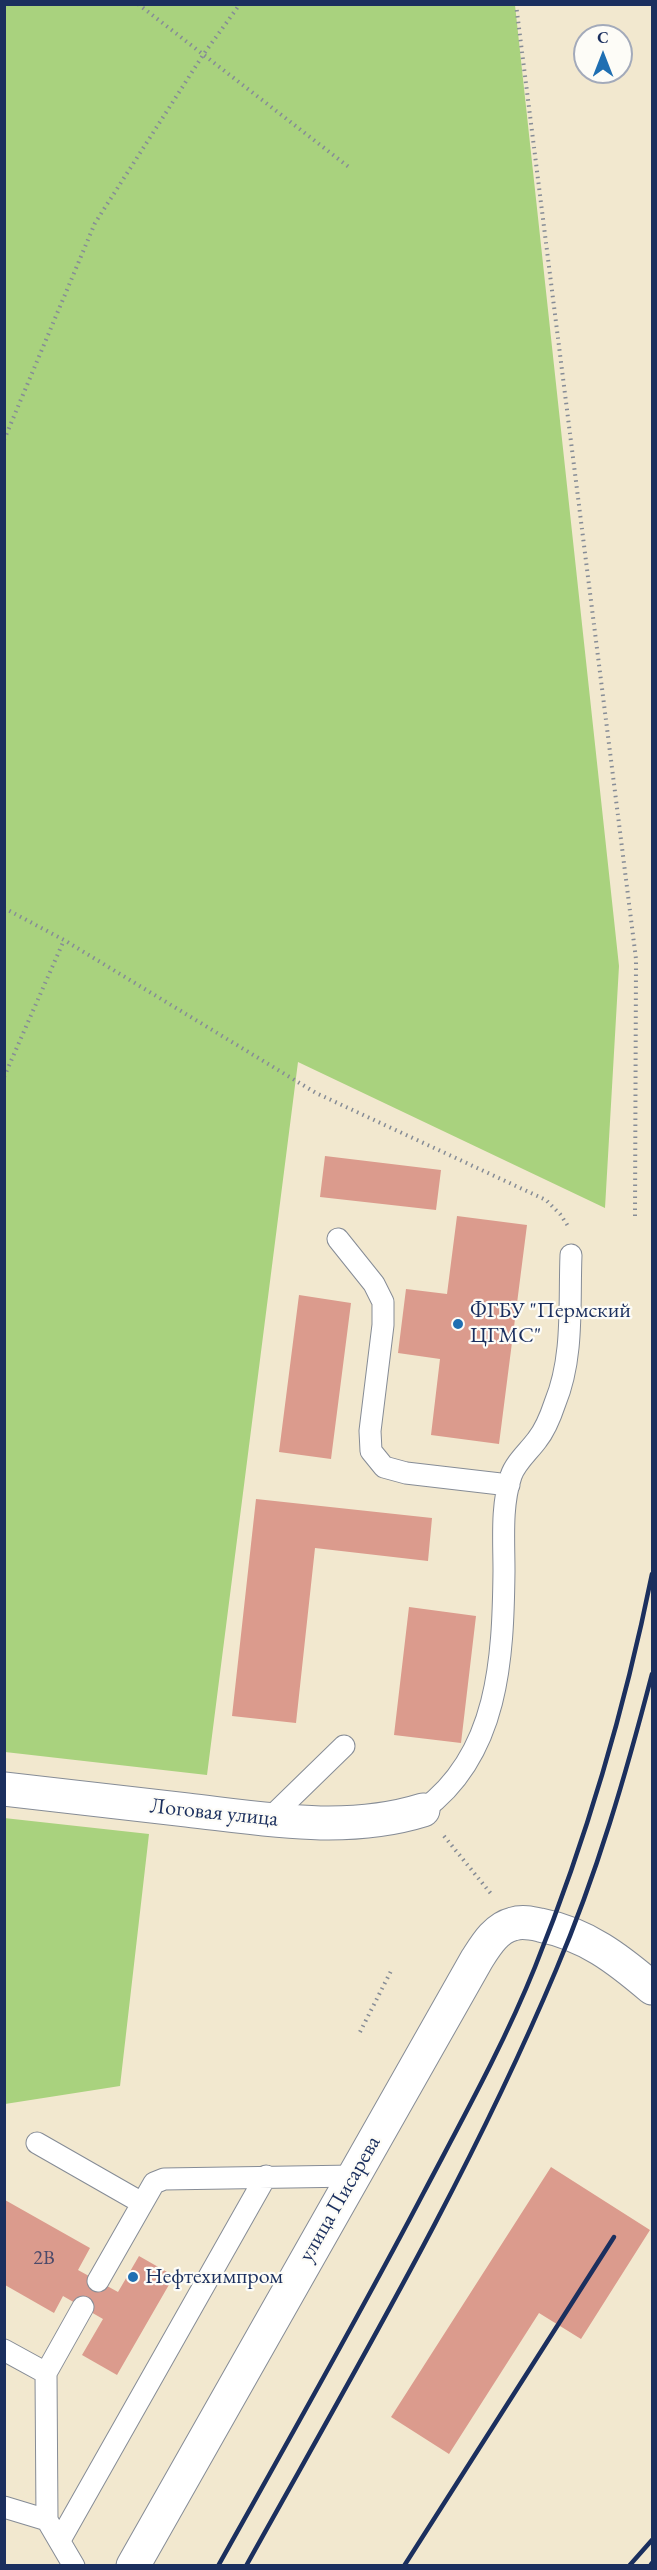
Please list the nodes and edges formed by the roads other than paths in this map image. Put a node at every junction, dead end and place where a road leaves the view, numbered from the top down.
1 (338, 1239) dead end
2 (571, 1255) road end
3 (509, 1485) junction
4 (344, 1746) dead end
5 (4, 1789) edge
6 (423, 1810) joint
7 (268, 1820) junction
8 (652, 1988) edge
9 (37, 2143) dead end
10 (266, 2176) junction
11 (354, 2176) junction
12 (142, 2203) junction
13 (98, 2281) dead end
14 (83, 2307) dead end
15 (4, 2350) edge
16 (46, 2373) junction
17 (4, 2507) edge
18 (47, 2520) junction
19 (60, 2540) junction
20 (74, 2565) edge
21 (133, 2565) edge

1 - 3 lane
2 - 3 lane
3 - 6 lane
4 - 7 lane
5 - 7 street, Логовая улица
6 - 7 street, Логовая улица
8 - 11 street, улица Писарева
9 - 12 lane
10 - 11 lane
10 - 12 lane
10 - 19 lane
11 - 21 street, улица Писарева
12 - 13 lane
14 - 16 lane
15 - 16 lane
16 - 18 lane
17 - 18 lane
18 - 19 lane
19 - 20 lane

